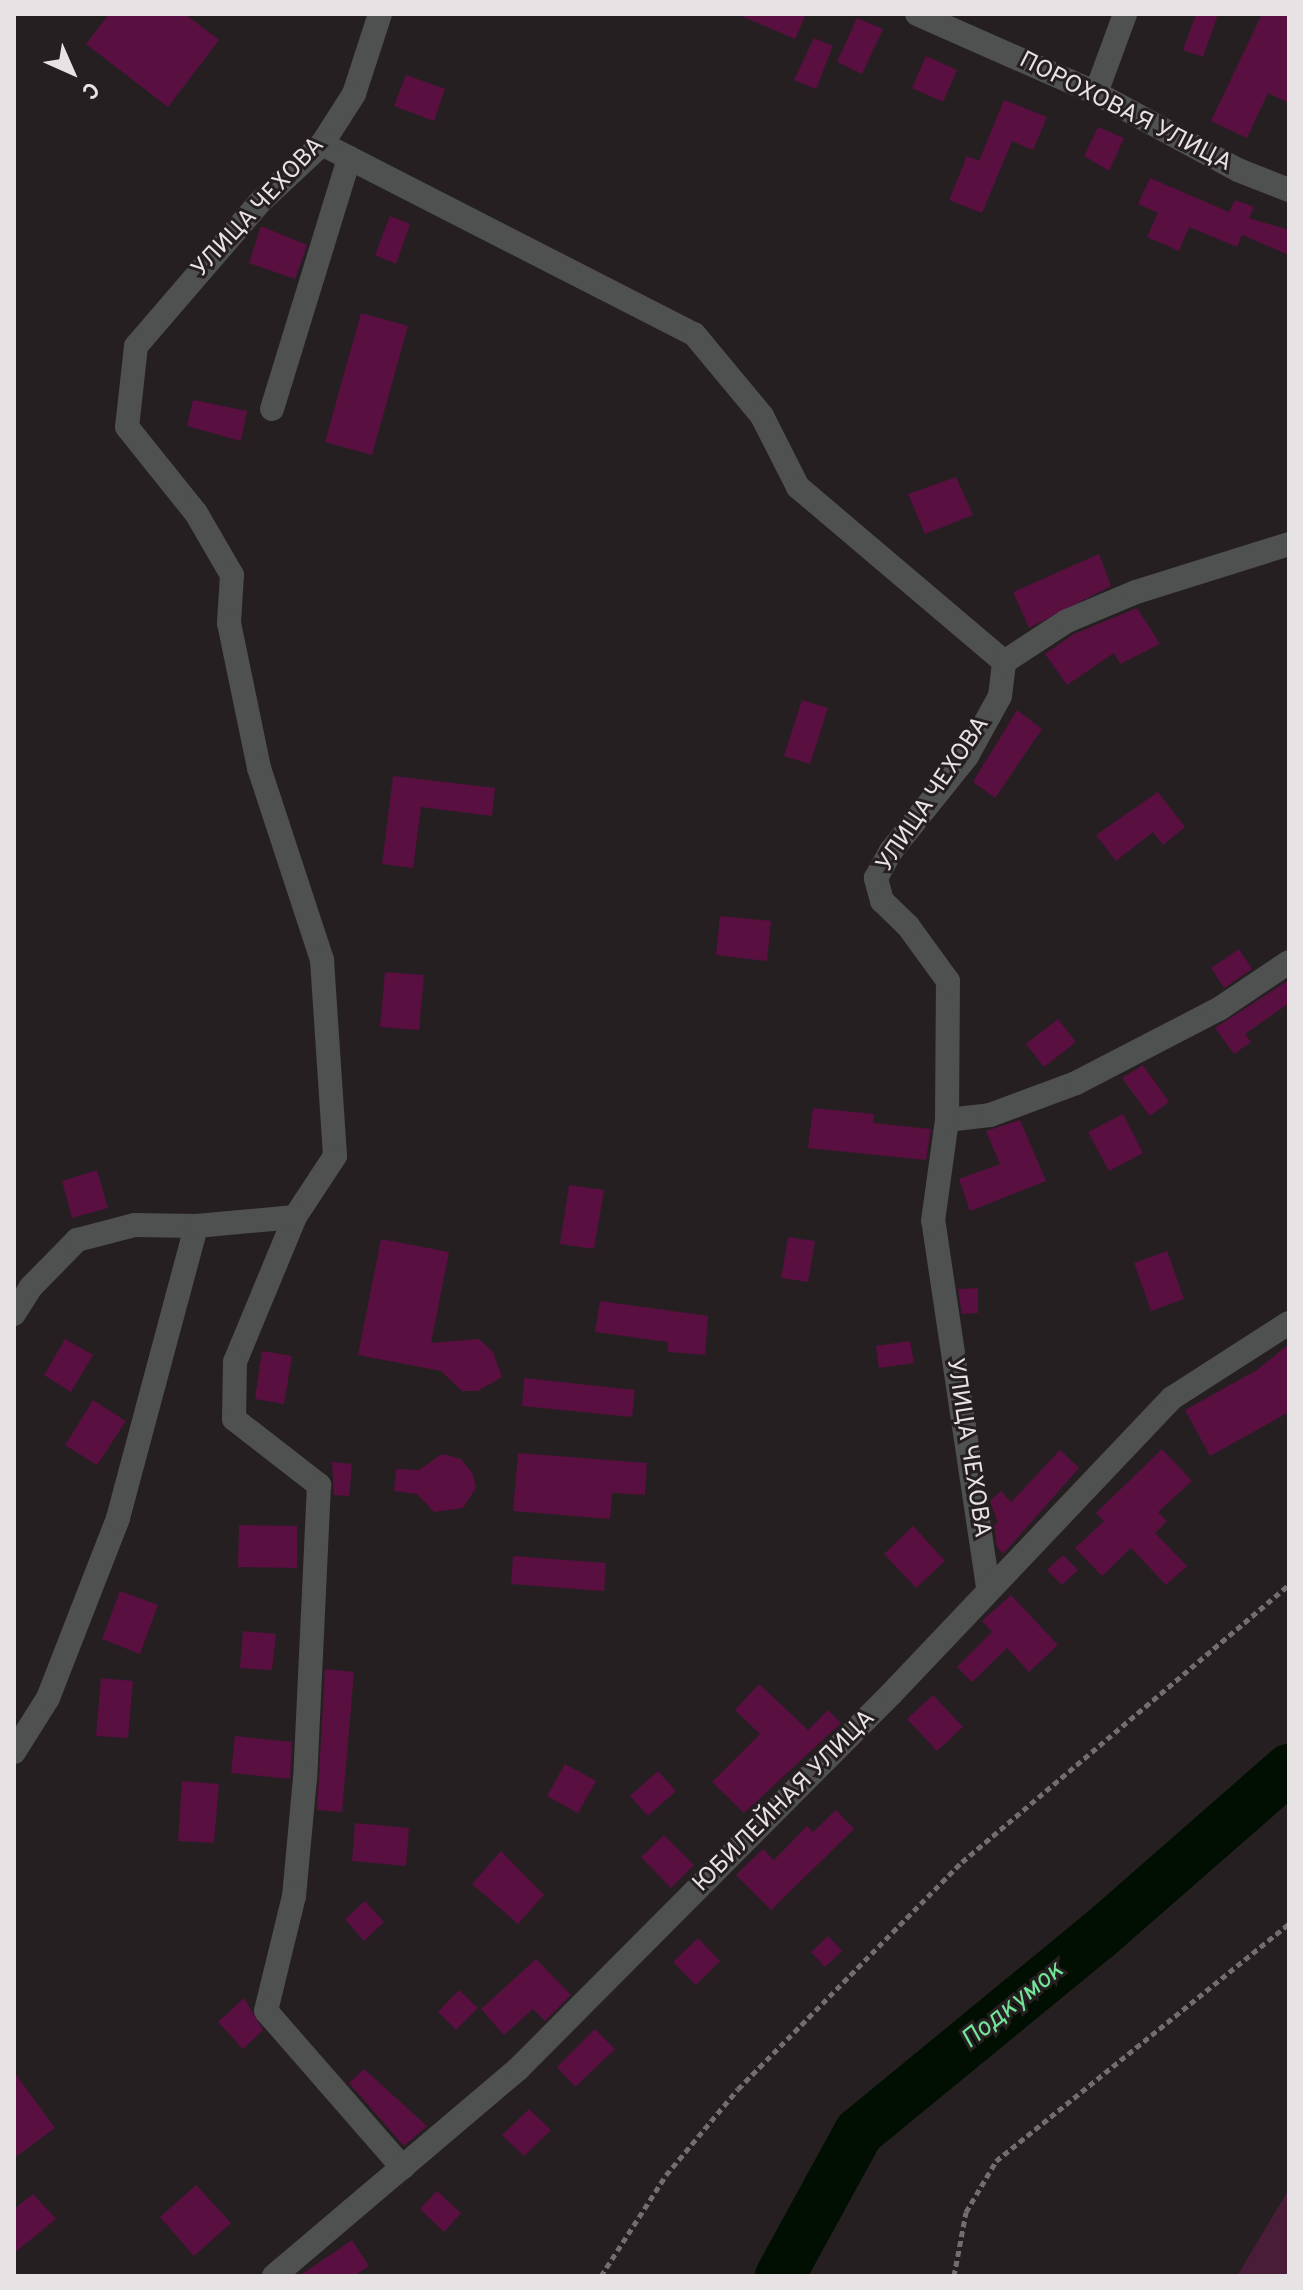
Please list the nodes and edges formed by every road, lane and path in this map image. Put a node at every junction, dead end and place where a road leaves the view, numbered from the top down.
1 (380, 14) edge
2 (917, 14) edge
3 (1125, 14) edge
4 (1096, 93) junction
5 (322, 144) junction
6 (349, 158) junction
7 (1289, 190) edge
8 (272, 409) dead end
9 (1289, 544) edge
10 (1004, 662) junction
11 (1289, 962) edge
12 (947, 1120) junction
13 (295, 1217) junction
14 (196, 1226) junction
15 (14, 1314) edge
16 (1289, 1323) edge
17 (1289, 1585) edge
18 (988, 1587) junction
19 (14, 1752) edge
20 (1289, 1924) edge
21 (403, 2168) junction
22 (274, 2276) edge
23 (601, 2276) edge
24 (954, 2276) edge

1 - 5 street, УЛИЦА ЧЕХОВА
2 - 4 street, ПОРОХОВАЯ УЛИЦА
3 - 4 street
4 - 7 street, ПОРОХОВАЯ УЛИЦА
5 - 6 street
5 - 13 street, УЛИЦА ЧЕХОВА
6 - 8 street, УЛИЦА ЧЕХОВА
6 - 10 street
9 - 10 street
10 - 12 street, УЛИЦА ЧЕХОВА
11 - 12 street
12 - 18 street, УЛИЦА ЧЕХОВА
13 - 14 street
13 - 21 street
14 - 15 street
14 - 19 street
16 - 18 street, ЮБИЛЕЙНАЯ УЛИЦА
17 - 23 path
18 - 21 street, ЮБИЛЕЙНАЯ УЛИЦА
20 - 24 path
21 - 22 street, ЮБИЛЕЙНАЯ УЛИЦА

